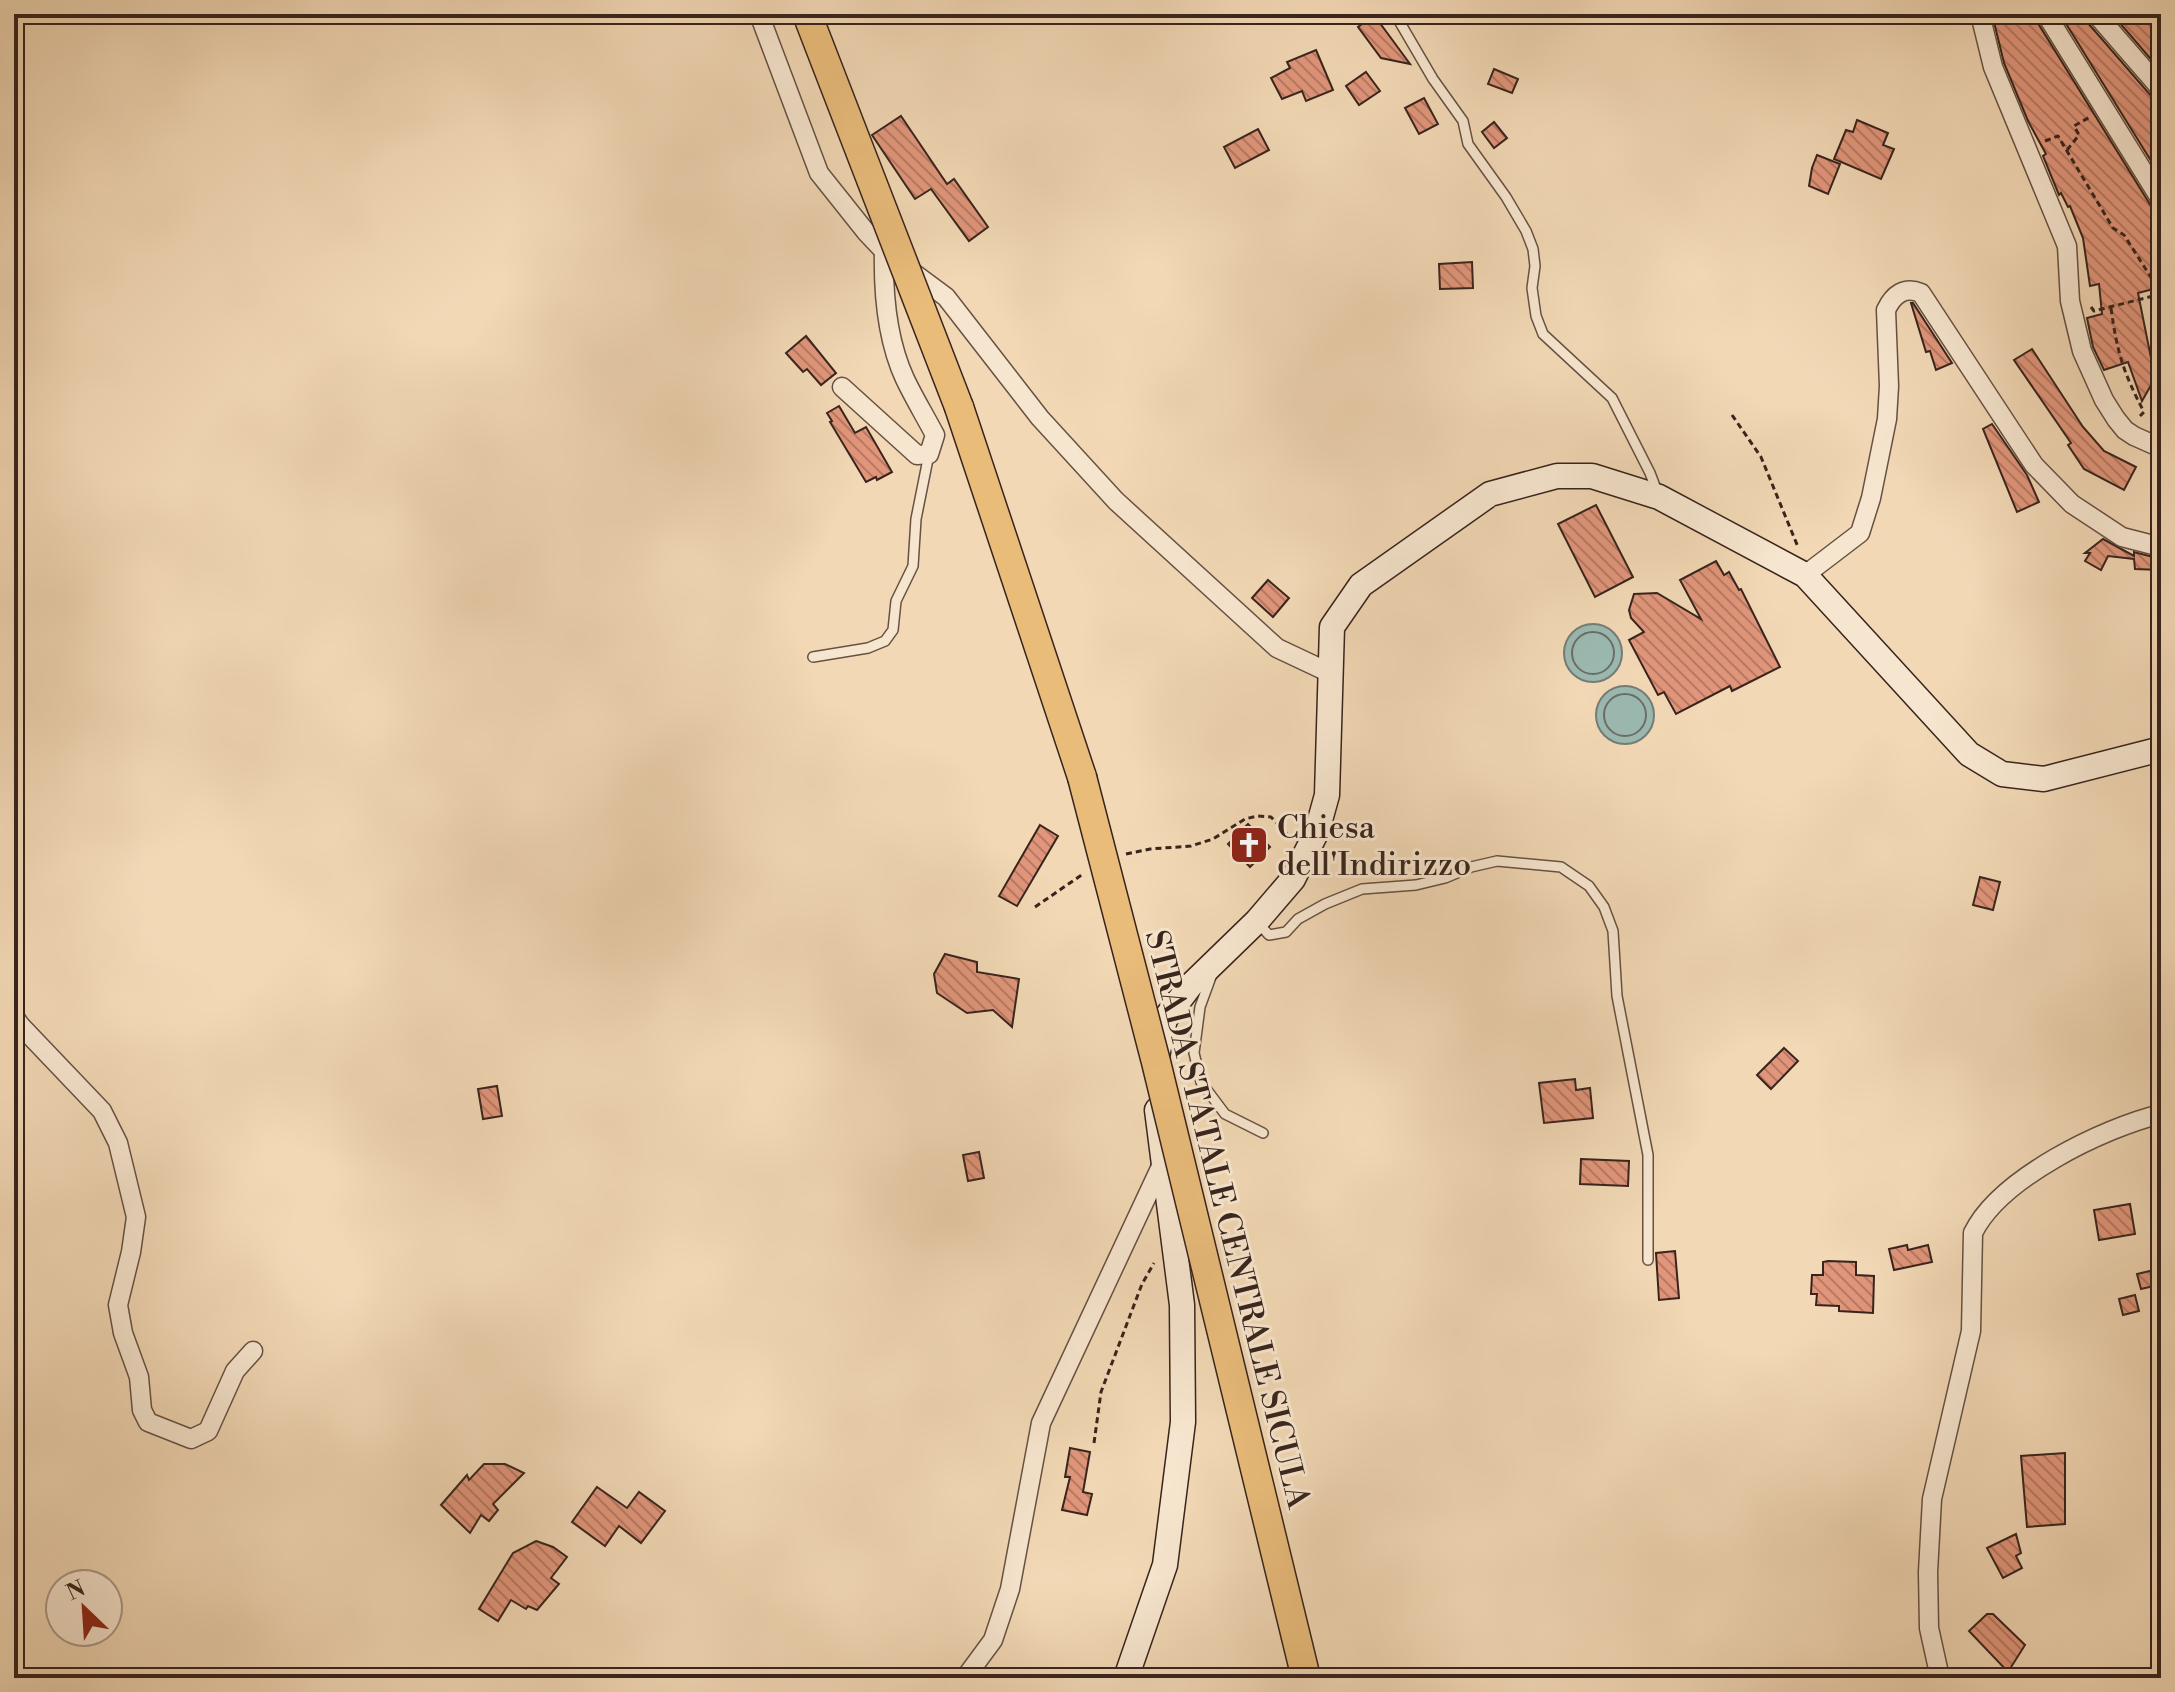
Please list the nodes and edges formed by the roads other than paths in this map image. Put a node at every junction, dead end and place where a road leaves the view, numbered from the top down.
1 (759, 14) edge
2 (807, 14) edge
3 (1395, 14) edge
4 (1980, 14) edge
5 (2046, 14) edge
6 (2096, 14) edge
7 (2161, 89) edge
8 (2161, 200) edge
9 (884, 251) junction
10 (842, 387) dead end
11 (2161, 448) edge
12 (929, 454) junction
13 (1659, 497) junction
14 (2161, 547) edge
15 (1799, 571) junction
16 (813, 657) dead end
17 (1330, 673) junction
18 (2161, 749) edge
19 (1257, 921) junction
20 (1217, 959) junction
21 (14, 1016) edge
22 (2161, 1114) edge
23 (1263, 1133) dead end
24 (1163, 1162) junction
25 (1648, 1260) dead end
26 (253, 1351) dead end
27 (965, 1678) edge
28 (1126, 1678) edge
29 (1306, 1678) edge
30 (1940, 1678) edge

1 - 9 street
2 - 29 main road, STRADA STATALE CENTRALE SICULA, bridge
3 - 13 lane
4 - 11 street
5 - 8 street
6 - 7 street
9 - 12 street
9 - 17 street
10 - 12 street
12 - 16 lane
13 - 15 main road
13 - 17 main road
14 - 15 street
15 - 18 main road
17 - 19 main road
19 - 20 main road
19 - 25 lane
20 - 23 lane
20 - 24 main road
21 - 26 street
22 - 30 street
24 - 27 street
24 - 28 main road

